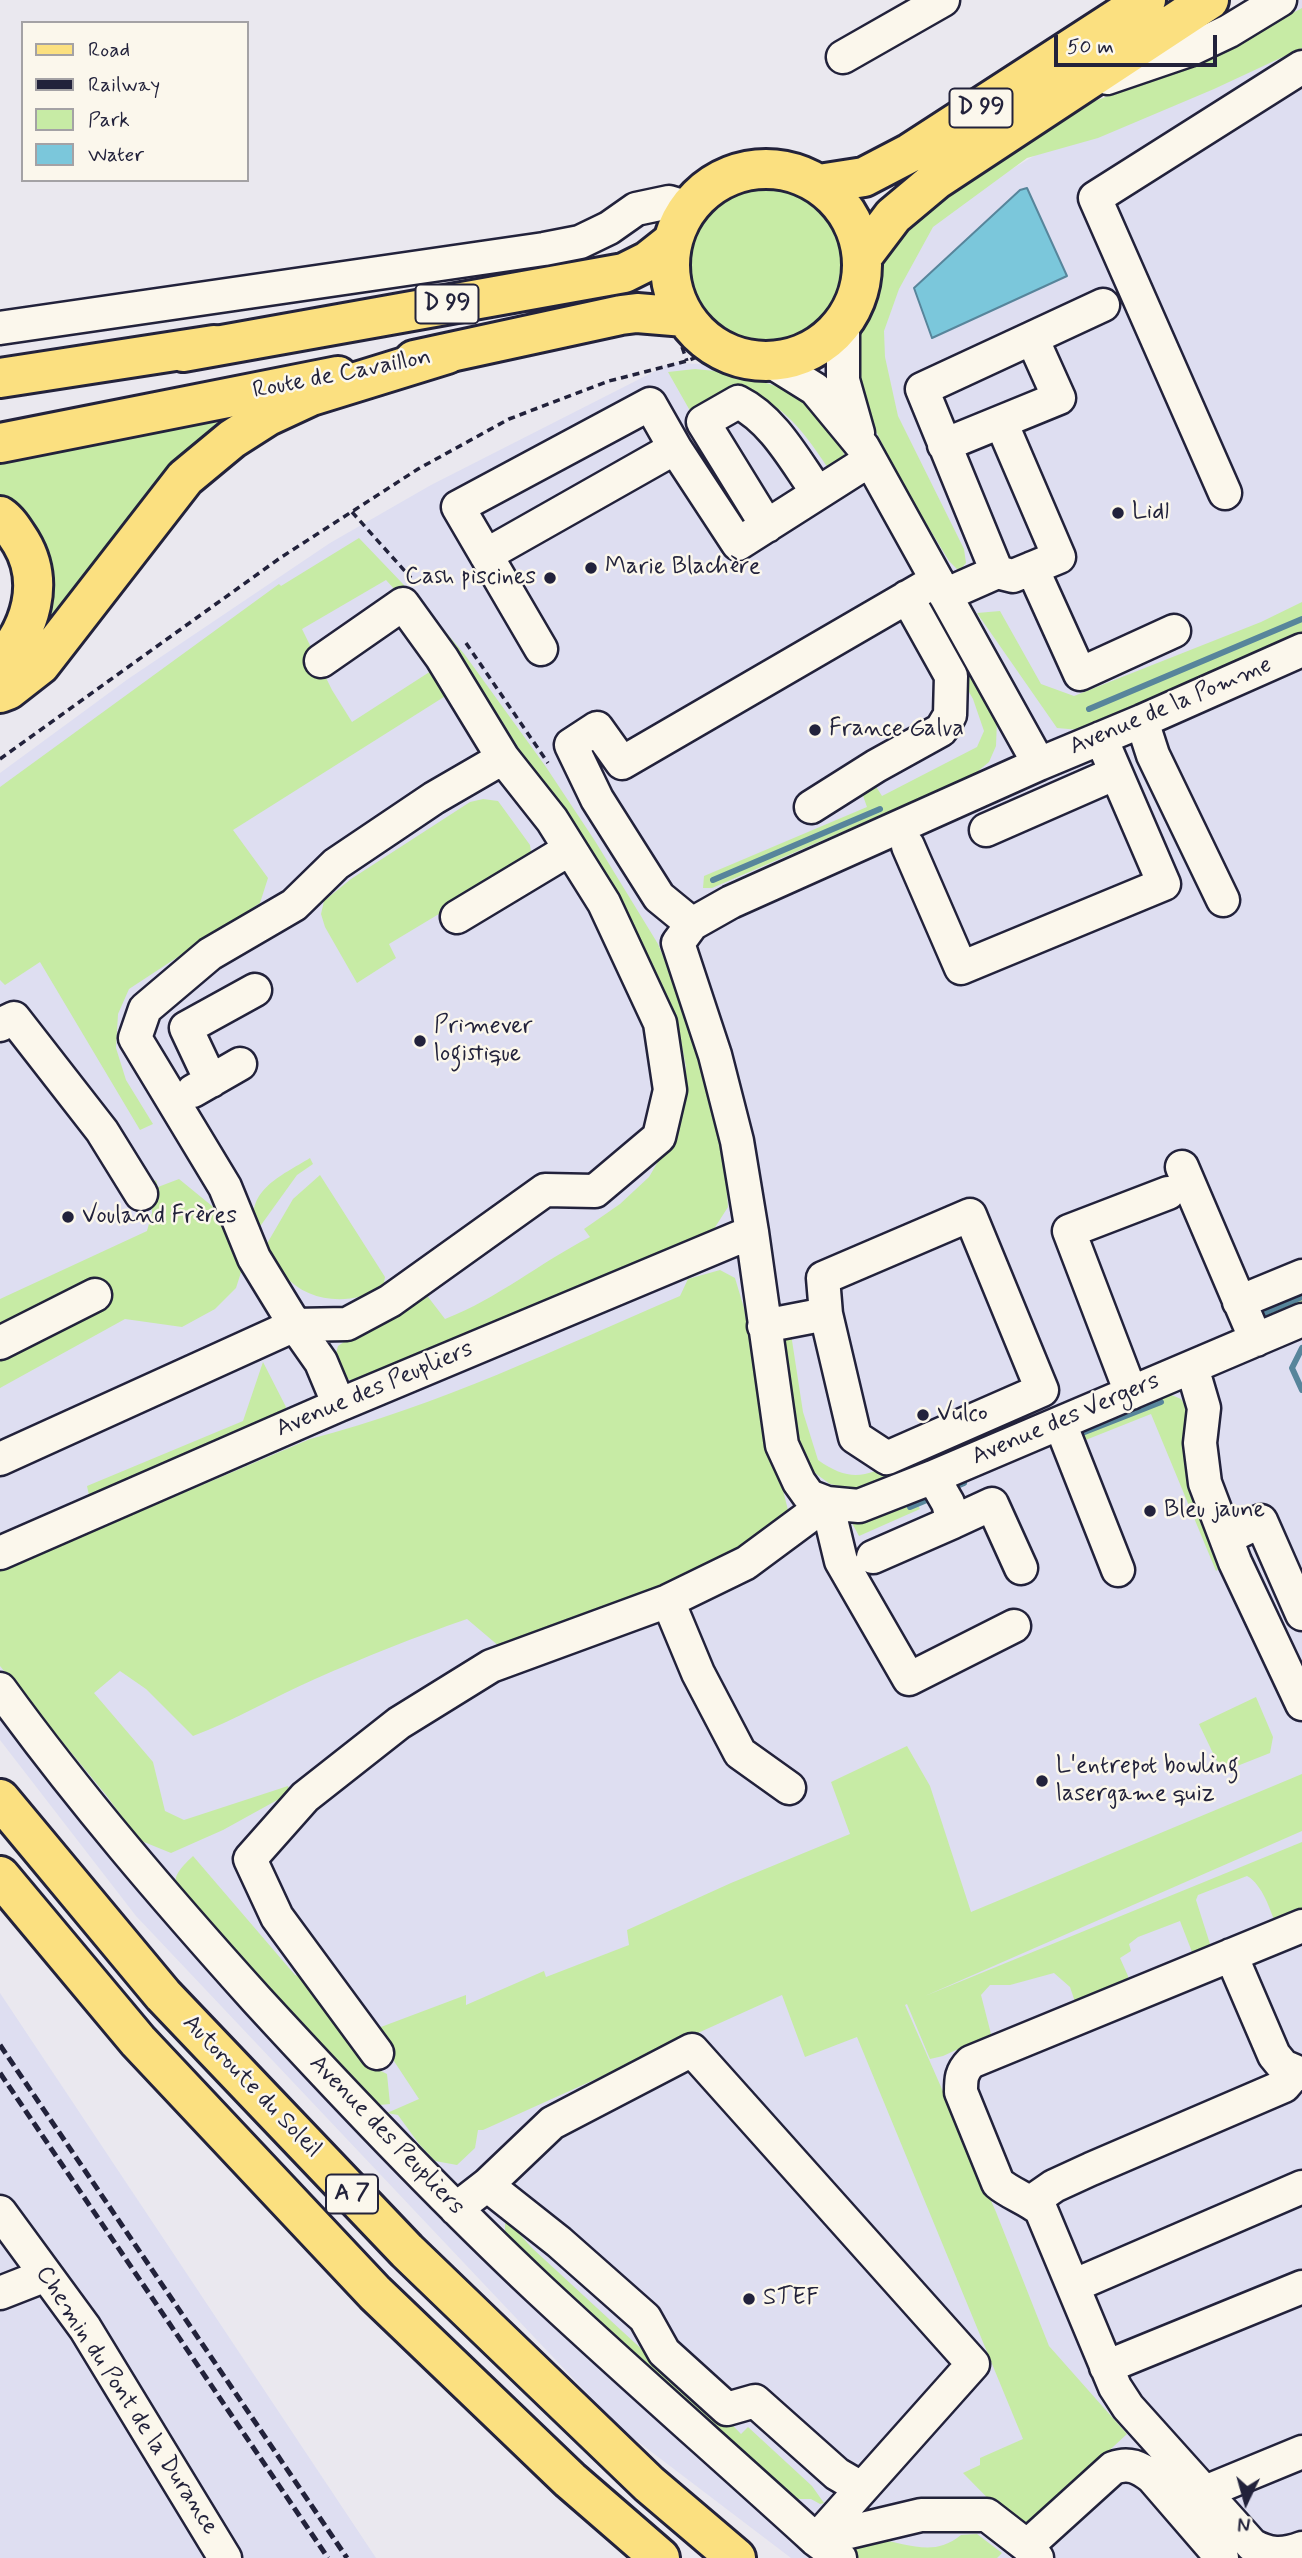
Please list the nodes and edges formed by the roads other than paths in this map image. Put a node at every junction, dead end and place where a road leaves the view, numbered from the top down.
1 (943, 0) edge
2 (1209, 0) edge
3 (1280, 0) edge
4 (1135, 3) edge
5 (843, 57) dead end
6 (1302, 66) edge
7 (1069, 91) junction
8 (819, 184) junction
9 (689, 208) junction
10 (672, 243) junction
11 (862, 257) junction
12 (1103, 305) dead end
13 (685, 317) junction
14 (843, 324) junction
15 (0, 328) edge
16 (1032, 338) junction
17 (214, 345) junction
18 (447, 354) junction
19 (770, 361) junction
20 (0, 378) edge
21 (0, 394) edge
22 (1000, 422) junction
23 (0, 443) edge
24 (944, 445) junction
25 (675, 448) junction
26 (866, 454) junction
27 (818, 493) junction
28 (1225, 493) dead end
29 (0, 516) edge
30 (767, 526) junction
31 (486, 555) junction
32 (1032, 568) junction
33 (997, 572) junction
34 (941, 588) junction
35 (907, 597) junction
36 (1174, 631) dead end
37 (541, 649) dead end
38 (1302, 650) edge
39 (321, 661) dead end
40 (0, 662) edge
41 (0, 693) edge
42 (1142, 721) junction
43 (1101, 738) junction
44 (503, 758) junction
45 (1039, 764) junction
46 (1116, 774) junction
47 (811, 807) dead end
48 (986, 830) dead end
49 (908, 846) dead end
50 (570, 849) junction
51 (1223, 900) dead end
52 (457, 918) dead end
53 (692, 924) junction
54 (255, 990) dead end
55 (0, 1025) edge
56 (240, 1063) dead end
57 (211, 1081) junction
58 (174, 1102) junction
59 (141, 1194) dead end
60 (752, 1232) junction
61 (1302, 1276) edge
62 (94, 1295) dead end
63 (1239, 1302) junction
64 (826, 1314) junction
65 (1302, 1320) edge
66 (295, 1325) junction
67 (764, 1326) junction
68 (1255, 1340) junction
69 (0, 1343) edge
70 (1192, 1367) junction
71 (1131, 1393) junction
72 (339, 1405) junction
73 (1060, 1423) junction
74 (0, 1459) edge
75 (933, 1477) junction
76 (827, 1503) junction
77 (953, 1522) junction
78 (1226, 1538) junction
79 (0, 1553) edge
80 (873, 1557) dead end
81 (1021, 1568) dead end
82 (1118, 1570) dead end
83 (668, 1601) junction
84 (1302, 1614) edge
85 (1014, 1626) dead end
86 (0, 1689) edge
87 (1302, 1704) edge
88 (789, 1787) dead end
89 (0, 1799) edge
90 (0, 1876) edge
91 (1302, 1926) edge
92 (1231, 1955) junction
93 (377, 2053) dead end
94 (1299, 2074) edge
95 (487, 2185) junction
96 (1302, 2187) edge
97 (1031, 2202) junction
98 (456, 2209) junction
99 (0, 2212) edge
100 (46, 2275) junction
101 (1073, 2286) junction
102 (1302, 2287) edge
103 (0, 2293) edge
104 (1106, 2367) junction
105 (1302, 2452) edge
106 (649, 2484) junction
107 (861, 2488) junction
108 (1205, 2492) junction
109 (1302, 2547) edge
110 (828, 2549) edge
111 (1027, 2549) edge
112 (225, 2558) edge
113 (660, 2558) edge
114 (736, 2558) edge
115 (766, 2558) edge
116 (1222, 2558) edge

1 - 5 street
2 - 7 main road, D 99
3 - 7 street
4 - 8 main road, D 99
6 - 28 street
7 - 11 main road, D 99
8 - 9 main road
8 - 11 main road
9 - 10 main road
9 - 15 street
10 - 13 main road
10 - 17 main road, Route de Cavaillon / D 99
11 - 14 main road
12 - 16 street
13 - 18 main road, Route de Cavaillon / D 99
13 - 19 main road
14 - 19 main road
14 - 26 street
16 - 22 street
16 - 24 street
17 - 20 main road
17 - 21 main road, Route de Cavaillon / D 99
18 - 23 main road, Route de Cavaillon / D 99
18 - 41 main road
19 - 26 street
22 - 24 street
22 - 32 street
24 - 33 street
25 - 30 street
25 - 31 street
25 - 31 street
26 - 27 street
26 - 34 street
27 - 30 street
27 - 30 street
29 - 40 main road
31 - 37 street
32 - 33 street
32 - 36 street
33 - 34 street
34 - 35 street
34 - 45 street
35 - 47 street
35 - 53 street
38 - 42 street, Avenue de la Pomme
39 - 44 street
42 - 43 street, Avenue de la Pomme
42 - 51 street
43 - 45 street, Avenue de la Pomme
43 - 46 street
44 - 50 street
44 - 58 street
45 - 53 street, Avenue de la Pomme
46 - 48 street
46 - 49 street
50 - 52 street
50 - 66 street
53 - 60 street
54 - 57 street
55 - 59 street
56 - 57 street
57 - 58 street
58 - 66 street
60 - 67 street
60 - 72 street, Avenue des Peupliers
61 - 63 street
62 - 69 street
63 - 68 street
63 - 71 street
64 - 64 street
64 - 67 street
65 - 68 street, Avenue des Vergers
66 - 72 street
66 - 74 street
67 - 76 street
68 - 70 street, Avenue des Vergers
70 - 71 street, Avenue des Vergers
70 - 78 street
71 - 73 street, Avenue des Vergers
72 - 79 street, Avenue des Peupliers
73 - 75 street, Avenue des Vergers
73 - 82 street
75 - 76 street, Avenue des Vergers
75 - 77 street
76 - 83 street
76 - 85 street
77 - 80 street
77 - 81 street
78 - 84 street
78 - 87 street
83 - 88 street
83 - 93 street
86 - 98 street, Avenue des Peupliers
89 - 106 main road, Autoroute du Soleil / A 7
90 - 113 main road, Autoroute du Soleil / A 7
91 - 92 street
92 - 94 street
92 - 97 street
94 - 97 street
95 - 98 street
95 - 107 street
95 - 107 street
96 - 101 street
97 - 101 street
98 - 110 street, Avenue des Peupliers
99 - 100 street, Chemin du Pont de la Durance
100 - 103 street
100 - 112 street, Chemin du Pont de la Durance
101 - 104 street
102 - 104 street
104 - 108 street
105 - 108 street
106 - 114 main road, Autoroute du Soleil / A 7
106 - 115 main road
107 - 110 street
108 - 109 street
110 - 111 street
111 - 116 street

